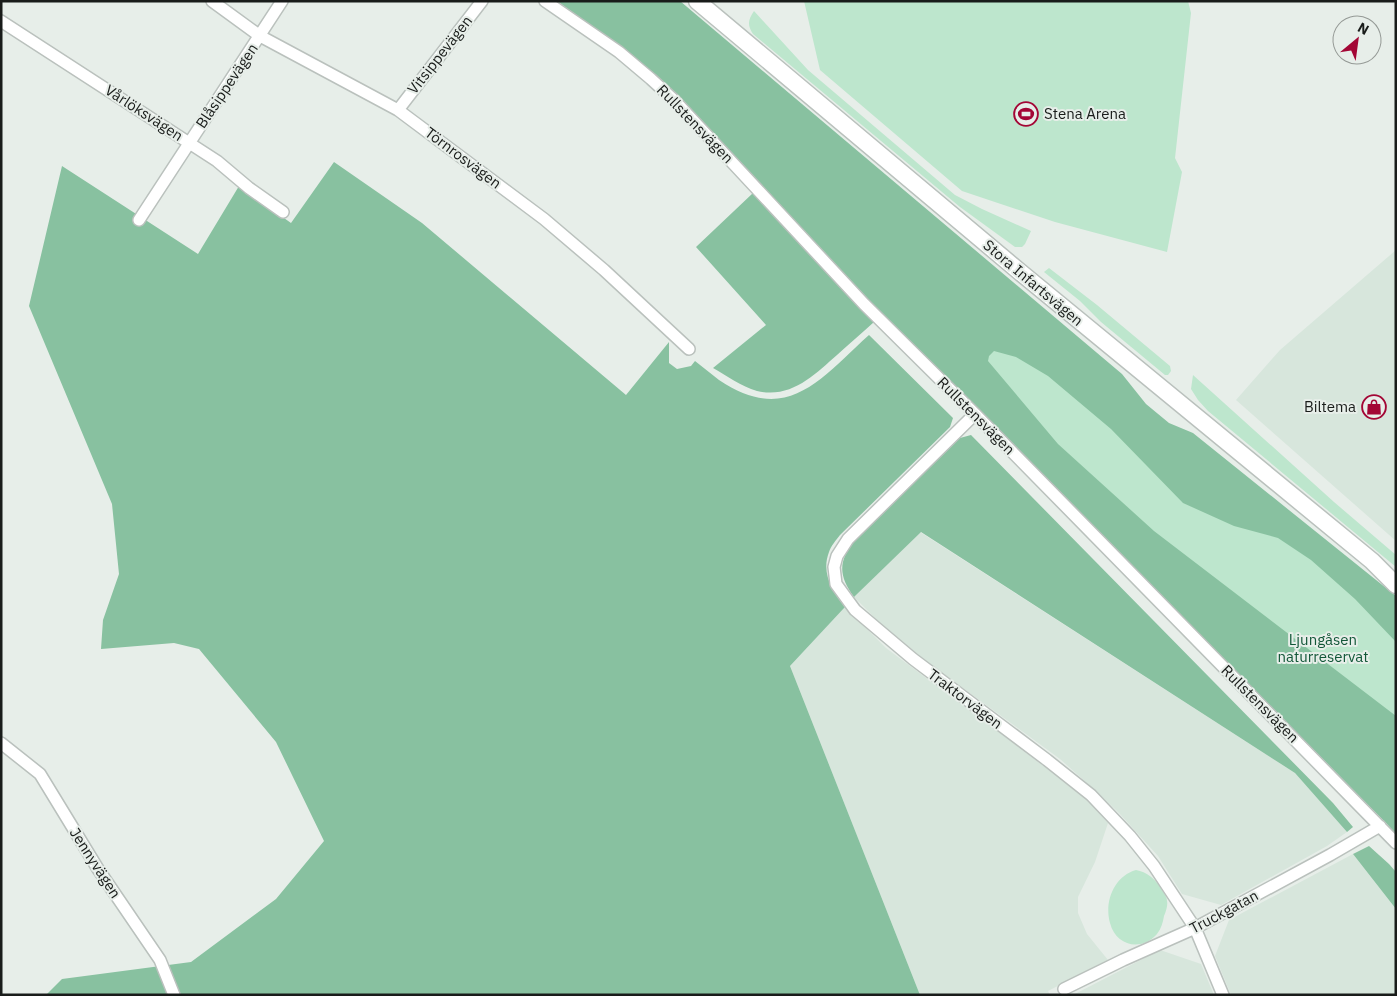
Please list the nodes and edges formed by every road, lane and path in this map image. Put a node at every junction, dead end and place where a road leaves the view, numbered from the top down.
1 (212, 1) edge
2 (282, 1) edge
3 (482, 1) edge
4 (545, 1) edge
5 (698, 1) edge
6 (1, 21) edge
7 (260, 36) junction
8 (398, 110) junction
9 (189, 142) junction
10 (283, 212) dead end
11 (139, 220) dead end
12 (689, 349) dead end
13 (975, 414) junction
14 (1372, 561) junction
15 (1396, 577) edge
16 (1396, 585) edge
17 (1, 743) edge
18 (1380, 826) junction
19 (1396, 843) edge
20 (1195, 928) junction
21 (1064, 989) dead end
22 (174, 995) edge
23 (1223, 995) edge

1 - 7 street, Törnrosvägen
2 - 7 street, Blåsippevägen
3 - 8 street, Vitsippevägen
4 - 13 street, Rullstensvägen
5 - 14 main road, Stora Infartsvägen
6 - 9 street, Vårlöksvägen
7 - 8 street, Törnrosvägen
7 - 9 street, Blåsippevägen
8 - 12 street, Törnrosvägen
9 - 10 street, Vårlöksvägen
9 - 11 street, Blåsippevägen
13 - 18 street, Rullstensvägen
13 - 20 street, Traktorvägen
14 - 15 main road, Stora Infartsvägen
14 - 16 main road, Stora Infartsvägen
17 - 22 street, Jennyvägen
18 - 19 street, Rullstensvägen
18 - 20 street, Truckgatan
20 - 21 street, Truckgatan
20 - 23 street, Traktorvägen

